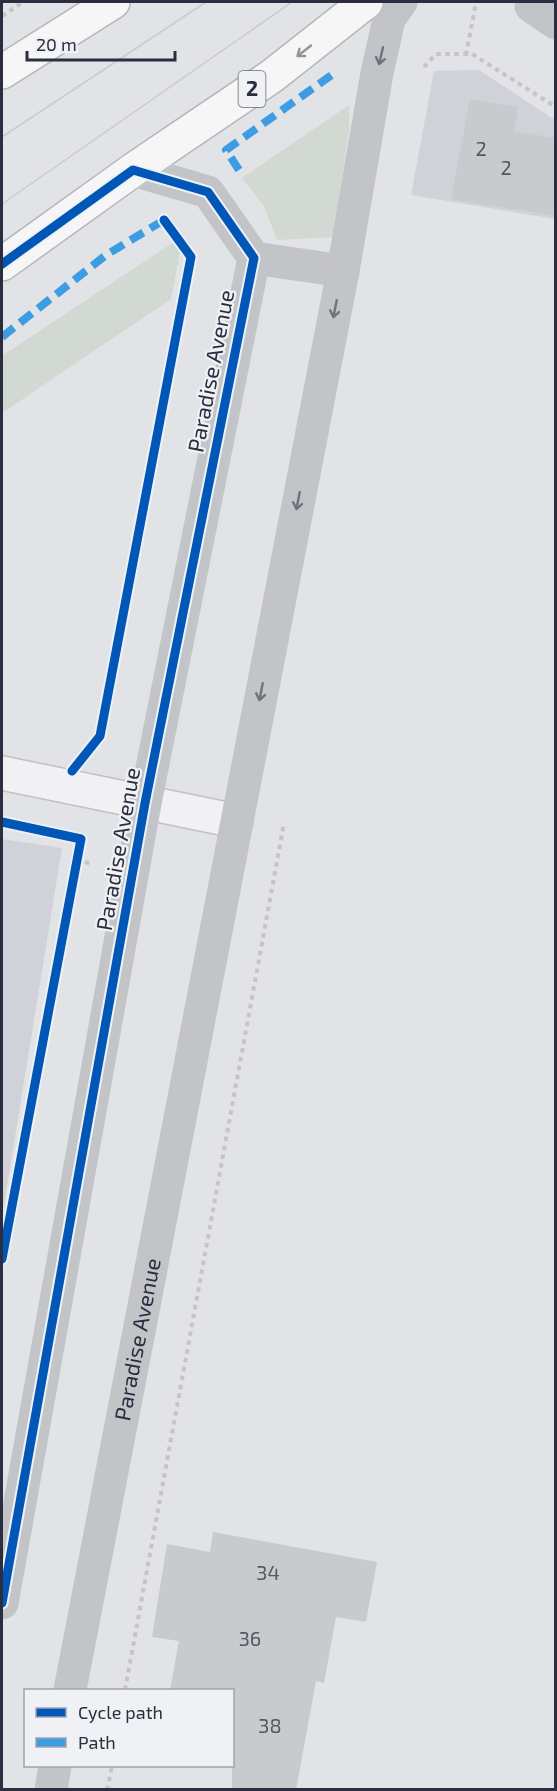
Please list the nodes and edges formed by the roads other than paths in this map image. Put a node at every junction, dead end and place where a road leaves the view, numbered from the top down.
1 (114, 2) edge
2 (366, 2) edge
3 (401, 2) edge
4 (2, 72) edge
5 (133, 170) junction
6 (254, 258) junction
7 (2, 264) edge
8 (343, 271) junction
9 (2, 773) edge
10 (146, 803) junction
11 (236, 821) junction
12 (2, 1603) edge
13 (70, 1689) edge
14 (55, 1767) edge
15 (51, 1790) edge

1 - 4 highway
2 -> 5 highway, 2
3 -> 8 street, Paradise Avenue
5 - 6 street
5 - 7 highway, 2
6 - 8 street
6 - 10 street, Paradise Avenue
8 -> 11 street, Paradise Avenue
9 - 10 street
10 - 11 street
10 - 12 street, Paradise Avenue
11 - 13 street, Paradise Avenue
14 - 15 street

